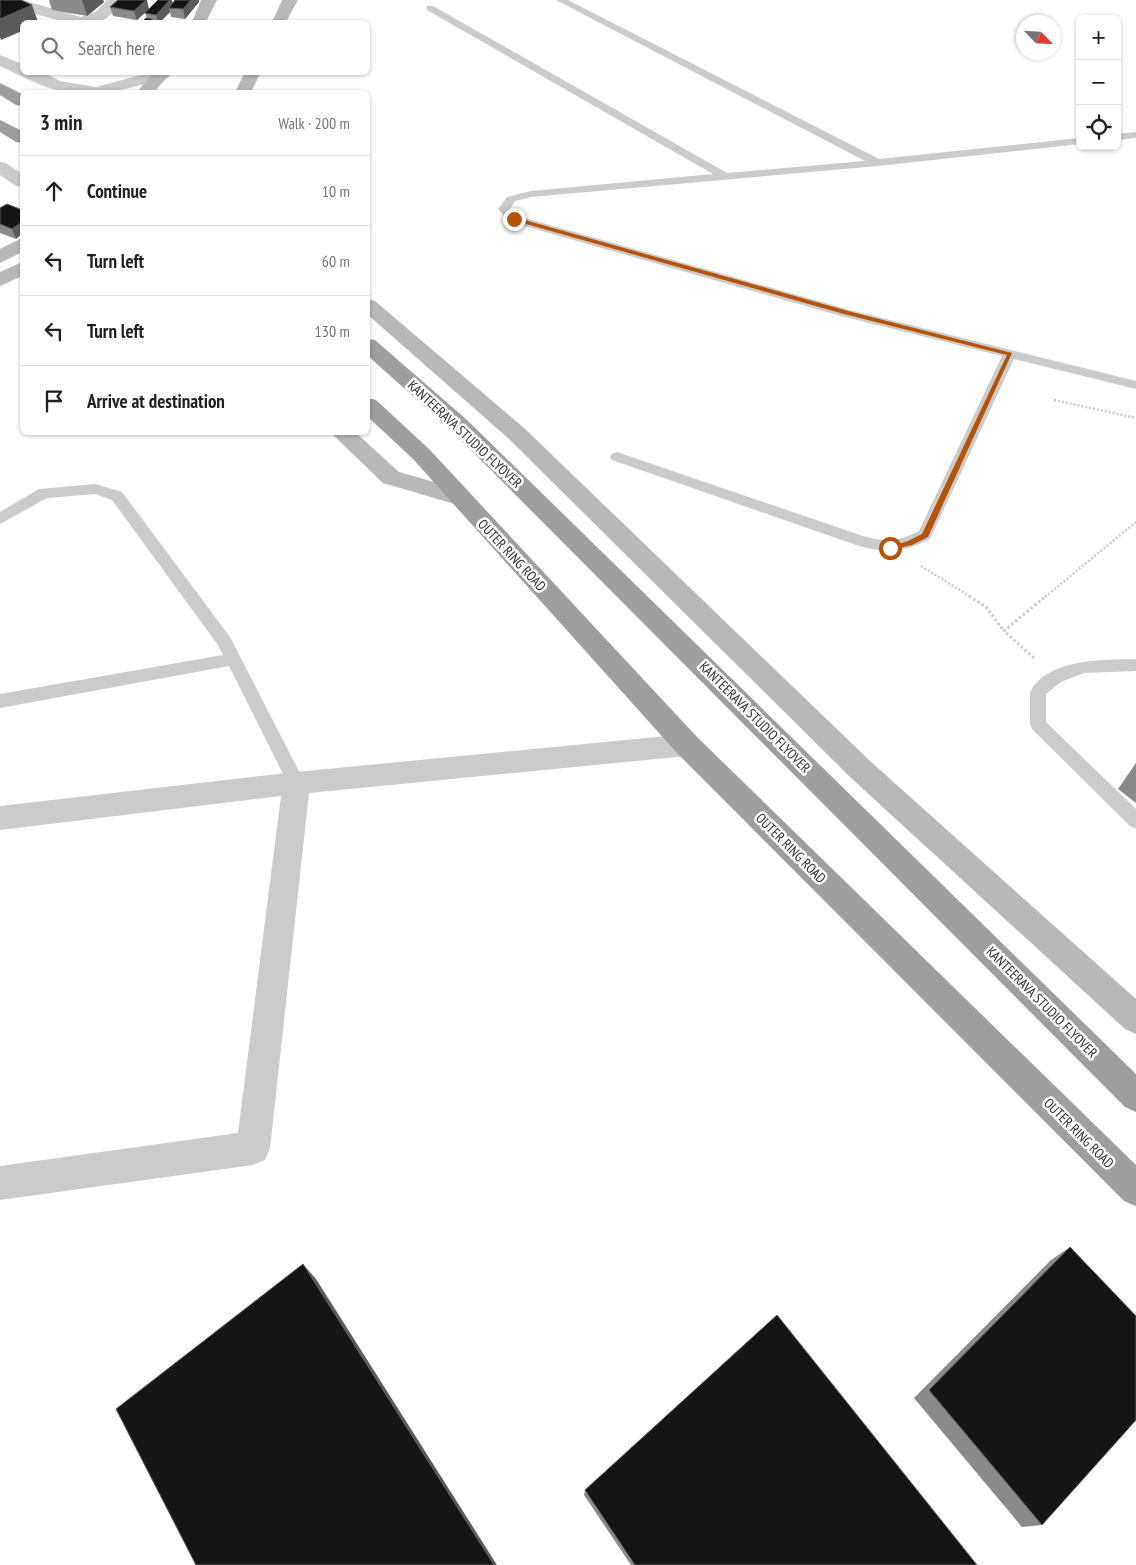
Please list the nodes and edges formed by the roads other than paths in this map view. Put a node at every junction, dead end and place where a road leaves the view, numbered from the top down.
1 (7, 0) edge
2 (116, 0) edge
3 (209, 0) edge
4 (290, 0) edge
5 (561, 0) edge
6 (430, 8) dead end
7 (73, 20) edge
8 (94, 20) edge
9 (201, 20) edge
10 (281, 20) edge
11 (0, 60) edge
12 (20, 69) edge
13 (35, 75) edge
14 (159, 75) edge
15 (162, 75) edge
16 (251, 75) edge
17 (0, 88) edge
18 (85, 90) edge
19 (103, 90) edge
20 (147, 90) edge
21 (243, 90) edge
22 (20, 99) edge
23 (0, 125) edge
24 (1136, 135) edge
25 (20, 137) edge
26 (1121, 137) edge
27 (1076, 141) edge
28 (878, 163) junction
29 (0, 167) edge
30 (726, 177) junction
31 (20, 181) edge
32 (20, 245) edge
33 (0, 257) edge
34 (20, 269) edge
35 (0, 280) edge
36 (370, 307) edge
37 (370, 347) edge
38 (1010, 354) junction
39 (1136, 385) edge
40 (370, 407) edge
41 (344, 435) edge
42 (617, 457) dead end
43 (458, 497) junction
44 (0, 519) edge
45 (232, 659) junction
46 (1136, 665) edge
47 (0, 701) edge
48 (687, 745) junction
49 (296, 783) junction
50 (0, 818) edge
51 (1136, 821) edge
52 (1136, 1019) edge
53 (1136, 1096) edge
54 (0, 1183) edge
55 (1136, 1189) edge

1 - 7 street
2 - 8 street
3 - 9 main road
4 - 10 main road
5 - 28 lane
6 - 30 lane
11 - 12 street
13 - 18 street
14 - 19 street
15 - 20 main road
16 - 21 main road
17 - 22 highway
23 - 25 highway
24 - 26 lane
27 - 28 lane
28 - 30 lane
29 - 31 street
30 - 38 lane
32 - 33 main road
34 - 35 main road
36 - 52 main road
37 - 53 highway, KANTEERAVA STUDIO FLYOVER
38 - 39 lane
38 - 42 lane
40 - 43 highway
41 - 43 main road
43 - 48 highway, OUTER RING ROAD
44 - 45 lane
45 - 47 lane
45 - 49 lane
46 - 51 lane
48 - 49 street
48 - 55 highway, OUTER RING ROAD
49 - 50 street
49 - 54 street

